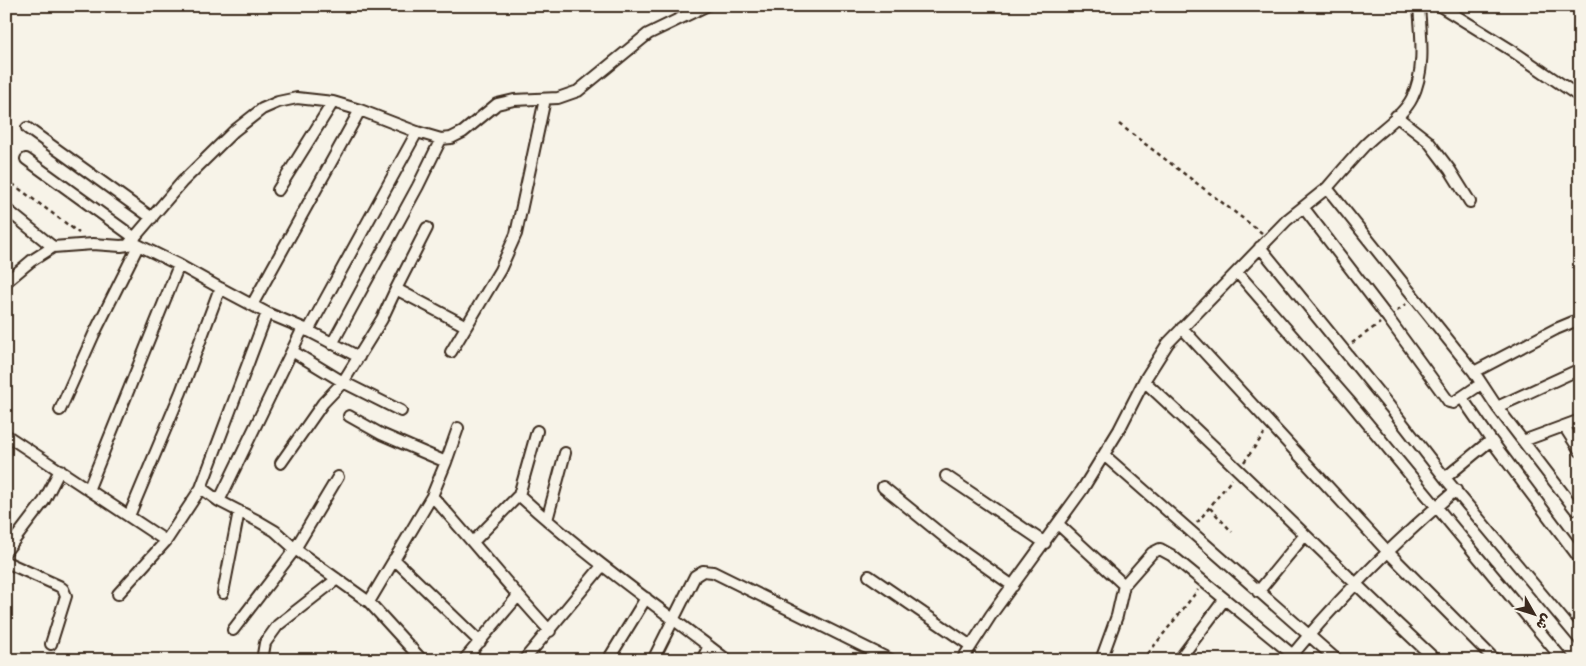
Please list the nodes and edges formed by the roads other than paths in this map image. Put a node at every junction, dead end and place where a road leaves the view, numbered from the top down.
1 (706, 6) edge
2 (1419, 6) edge
3 (1440, 6) edge
4 (1580, 98) edge
5 (545, 99) junction
6 (333, 102) junction
7 (360, 110) junction
8 (1396, 116) junction
9 (27, 128) dead end
10 (417, 132) junction
11 (441, 139) junction
12 (26, 159) dead end
13 (1327, 188) junction
14 (278, 190) dead end
15 (1470, 202) dead end
16 (1303, 207) junction
17 (6, 209) edge
18 (152, 218) junction
19 (427, 228) dead end
20 (135, 242) junction
21 (53, 247) junction
22 (1260, 247) junction
23 (179, 265) junction
24 (1237, 272) junction
25 (6, 282) edge
26 (220, 288) junction
27 (396, 289) junction
28 (252, 305) junction
29 (267, 313) junction
30 (1580, 319) edge
31 (466, 326) junction
32 (1182, 328) junction
33 (305, 330) junction
34 (332, 344) junction
35 (292, 351) junction
36 (451, 352) dead end
37 (359, 357) junction
38 (1580, 369) edge
39 (1474, 372) junction
40 (1144, 381) junction
41 (343, 382) junction
42 (1481, 384) junction
43 (1462, 398) junction
44 (1497, 407) junction
45 (60, 410) dead end
46 (401, 411) dead end
47 (349, 416) dead end
48 (1580, 420) edge
49 (1564, 426) junction
50 (458, 428) dead end
51 (537, 431) dead end
52 (6, 435) edge
53 (1491, 440) junction
54 (1523, 441) junction
55 (1580, 451) edge
56 (565, 453) dead end
57 (1104, 455) junction
58 (446, 462) junction
59 (281, 463) dead end
60 (60, 470) junction
61 (946, 476) dead end
62 (338, 477) dead end
63 (1445, 478) junction
64 (883, 487) dead end
65 (88, 488) junction
66 (202, 488) junction
67 (1456, 490) junction
68 (519, 495) junction
69 (432, 496) junction
70 (219, 501) junction
71 (1436, 507) junction
72 (1574, 508) dead end
73 (239, 511) junction
74 (129, 516) junction
75 (547, 520) junction
76 (1058, 524) junction
77 (1304, 536) junction
78 (166, 541) junction
79 (473, 542) junction
80 (1045, 543) junction
81 (295, 549) junction
82 (6, 552) edge
83 (1388, 552) junction
84 (394, 559) junction
85 (1580, 559) edge
86 (6, 562) edge
87 (602, 566) junction
88 (868, 576) dead end
89 (337, 579) junction
90 (1124, 585) junction
91 (1356, 585) junction
92 (1012, 586) junction
93 (1258, 592) junction
94 (223, 593) dead end
95 (118, 594) dead end
96 (518, 596) junction
97 (646, 598) junction
98 (1224, 600) junction
99 (369, 602) junction
100 (673, 619) junction
101 (233, 630) dead end
102 (550, 631) junction
103 (1309, 636) junction
104 (1580, 640) edge
105 (480, 642) junction
106 (51, 644) dead end
107 (709, 646) junction
108 (971, 646) junction
109 (1291, 657) edge
110 (262, 660) edge
111 (422, 660) edge
112 (464, 660) edge
113 (524, 660) edge
114 (608, 660) edge
115 (653, 660) edge
116 (702, 660) edge
117 (728, 660) edge
118 (891, 660) edge
119 (962, 660) edge
120 (1101, 660) edge
121 (1179, 660) edge
122 (1337, 660) edge
123 (1436, 660) edge
124 (1495, 660) edge
125 (1563, 660) edge

1 - 5 street
2 - 8 street
3 - 4 street
5 - 11 street
5 - 31 street
6 - 7 street
6 - 14 street
6 - 18 street
7 - 10 street
7 - 28 street
8 - 13 street
8 - 15 street
9 - 18 street
10 - 11 street
10 - 33 street
11 - 34 street
12 - 20 street
13 - 16 street
13 - 39 street
16 - 22 street
16 - 43 street
17 - 21 street
18 - 20 street
19 - 27 street
20 - 21 street
20 - 23 street
20 - 45 street
21 - 25 street
22 - 24 street
22 - 63 street
23 - 26 street
23 - 65 street
24 - 32 street
24 - 71 street
26 - 28 street
26 - 74 street
27 - 31 street
27 - 37 street
28 - 29 street
29 - 33 street
29 - 66 street
30 - 39 street
31 - 36 street
32 - 40 street
32 - 83 street
33 - 34 street
33 - 35 street
34 - 37 street
35 - 41 street
35 - 70 street
37 - 41 street
38 - 44 street
39 - 42 street
40 - 57 street
40 - 77 street
41 - 46 street
41 - 59 street
42 - 43 street
42 - 44 street
43 - 53 street
44 - 54 street
47 - 58 street
48 - 49 street
49 - 54 street
49 - 55 street
50 - 58 street
51 - 68 street
52 - 60 street
53 - 63 street
53 - 85 street
54 - 72 street
56 - 75 street
57 - 76 street
57 - 93 street
58 - 69 street
60 - 65 street
60 - 82 street
61 - 80 street
62 - 81 street
63 - 67 street
64 - 92 street
65 - 74 street
66 - 70 street
66 - 78 street
67 - 71 street
67 - 104 street
68 - 75 street
68 - 79 street
69 - 79 street
69 - 84 street
70 - 73 street
71 - 83 street
71 - 125 street
73 - 81 street
73 - 94 street
74 - 78 street
75 - 87 street
76 - 80 street
76 - 90 street
77 - 91 street
77 - 93 street
78 - 95 street
79 - 96 street
80 - 92 street
81 - 89 street
81 - 101 street
83 - 91 street
83 - 124 street
84 - 99 street
84 - 105 street
86 - 106 street
87 - 97 street
87 - 102 street
88 - 108 street
89 - 99 street
89 - 110 street
90 - 98 street
90 - 120 street
91 - 103 street
91 - 123 street
92 - 108 street
93 - 103 street
96 - 102 street
96 - 105 street
97 - 100 street
97 - 114 street
98 - 109 street
98 - 121 street
99 - 111 street
100 - 107 street
100 - 115 street
100 - 118 street
102 - 113 street
103 - 109 street
103 - 122 street
105 - 112 street
107 - 116 street
107 - 117 street
108 - 119 street

